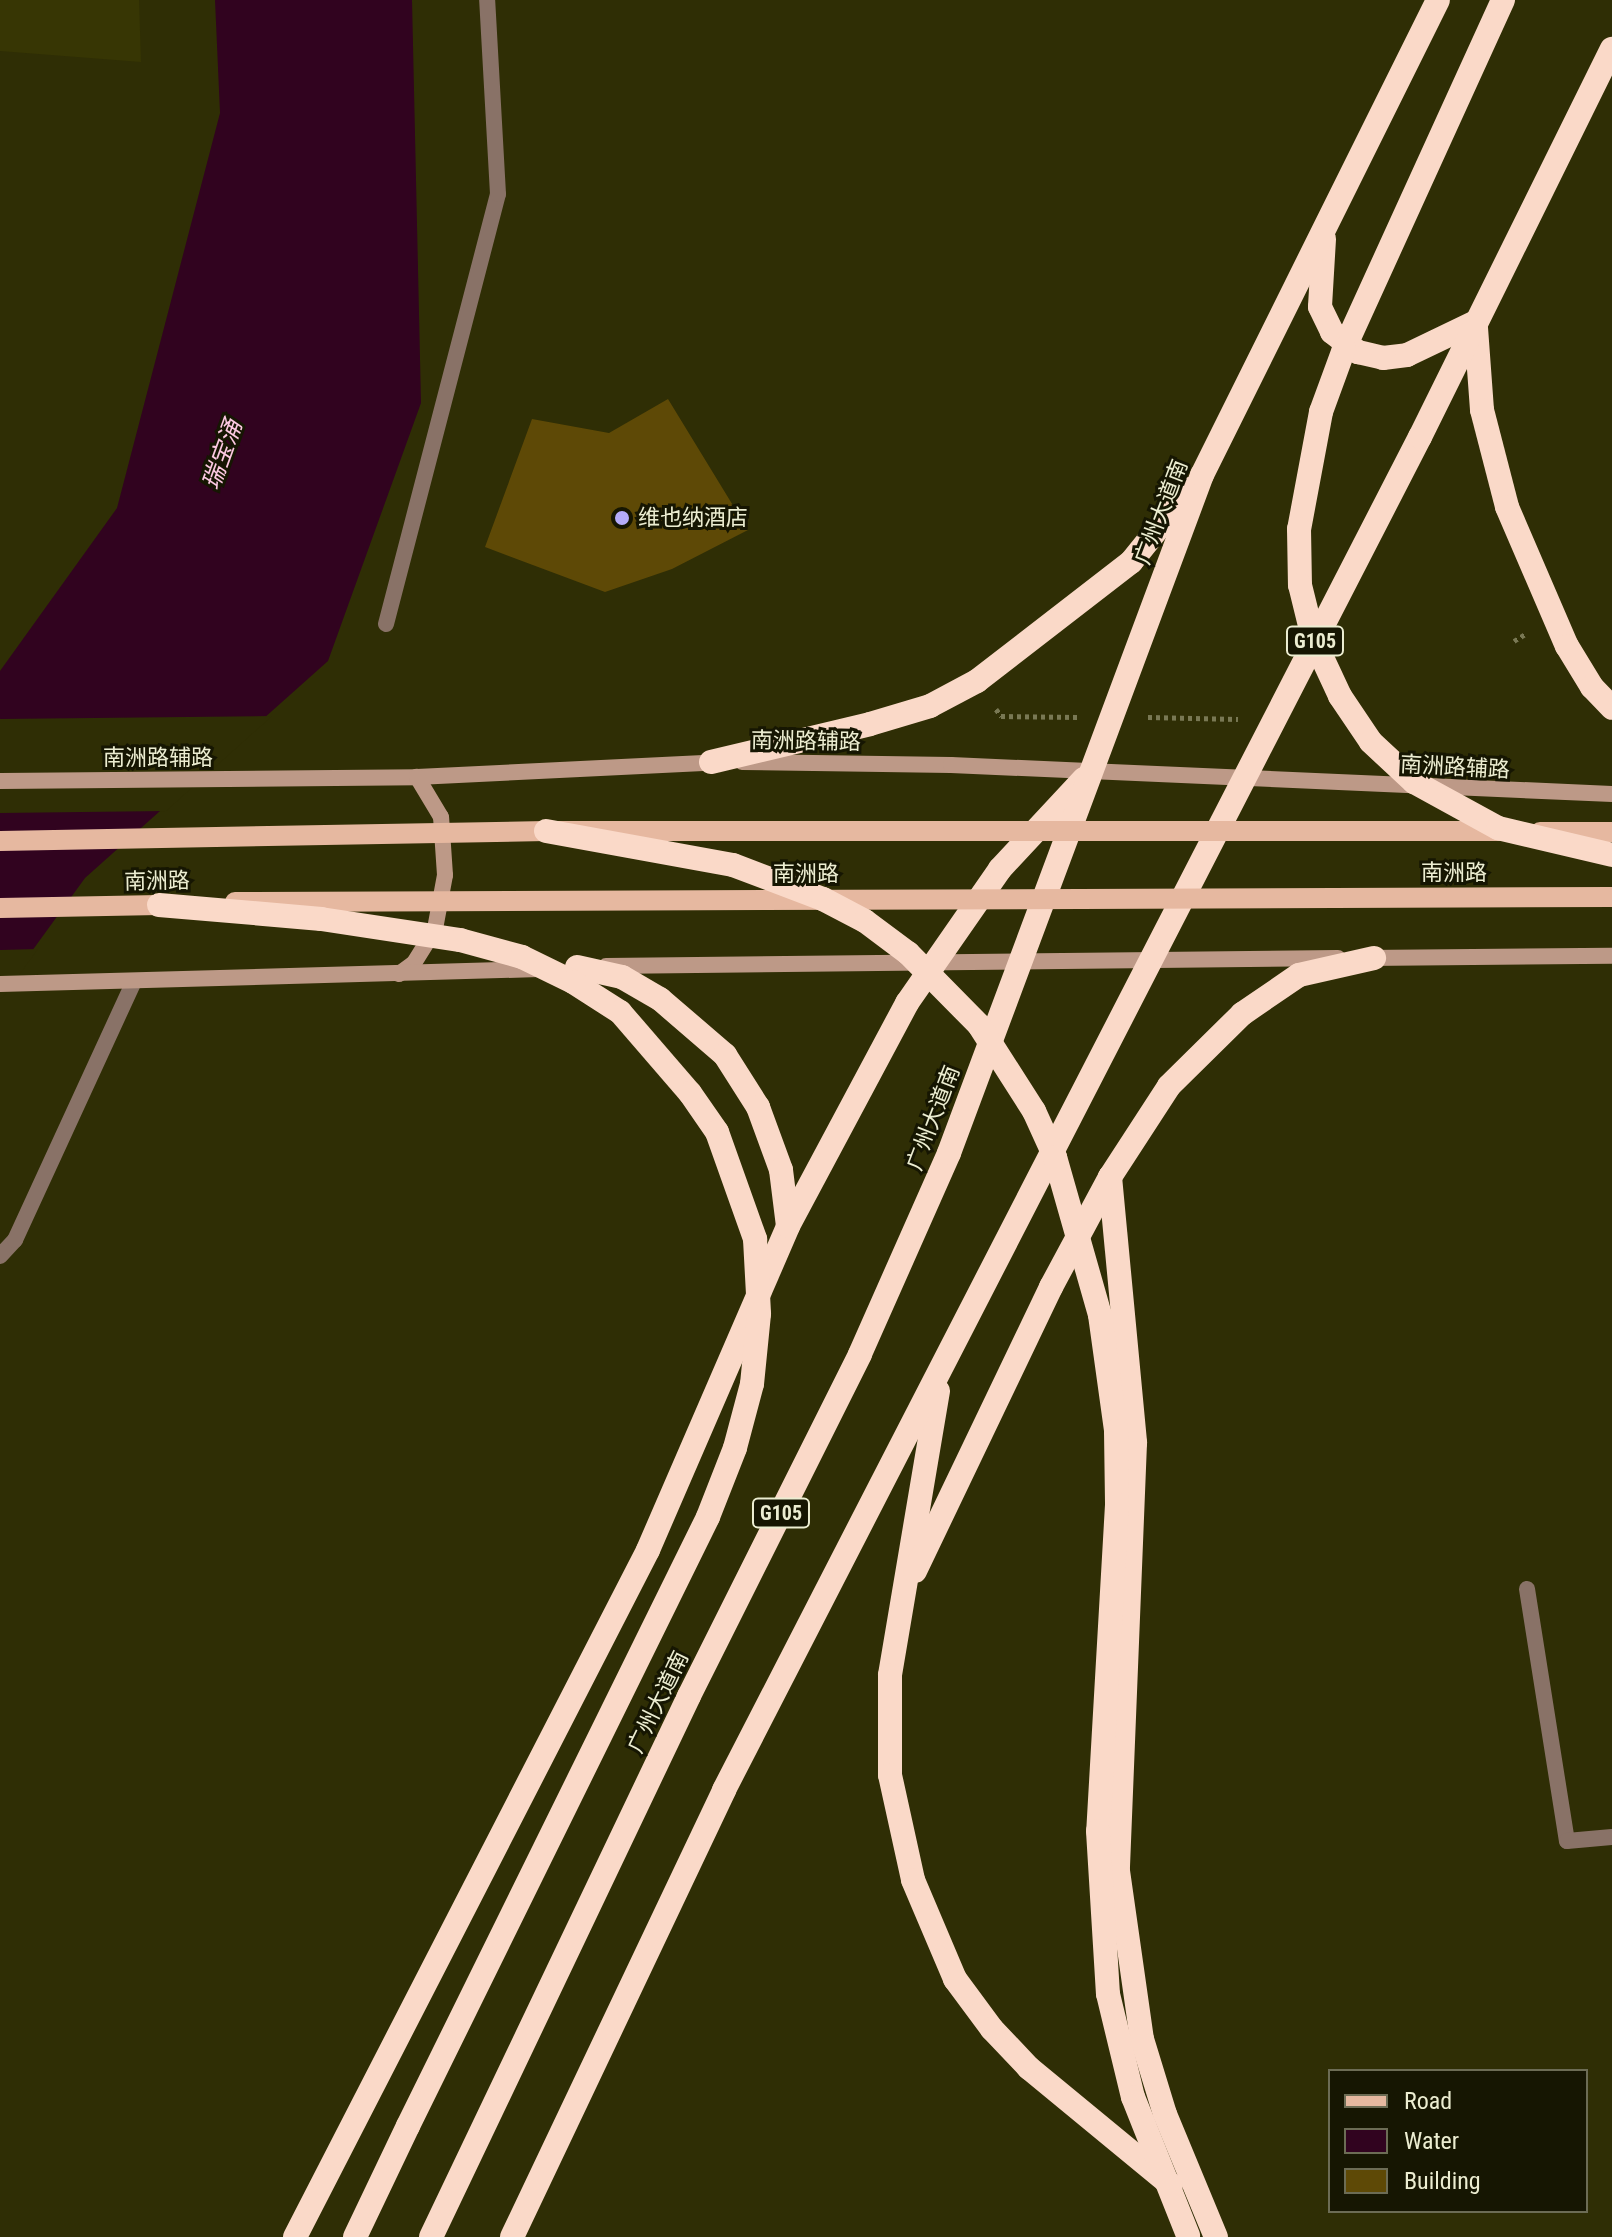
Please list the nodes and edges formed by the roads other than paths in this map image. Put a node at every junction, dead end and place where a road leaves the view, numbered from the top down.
1 (487, 0) edge
2 (1438, 0) edge
3 (1503, 0) edge
4 (1612, 49) edge
5 (1325, 228) junction
6 (1476, 322) junction
7 (1202, 475) junction
8 (386, 624) dead end
9 (1612, 708) edge
10 (711, 762) junction
11 (1091, 771) junction
12 (417, 777) junction
13 (1244, 779) junction
14 (0, 781) edge
15 (1612, 794) edge
16 (546, 831) junction
17 (1612, 832) edge
18 (0, 841) edge
19 (1612, 855) edge
20 (1612, 897) edge
21 (159, 905) junction
22 (0, 908) edge
23 (1612, 956) edge
24 (1374, 958) junction
25 (938, 959) junction
26 (1021, 959) junction
27 (1151, 960) junction
28 (577, 967) junction
29 (398, 974) junction
30 (134, 981) junction
31 (0, 984) edge
32 (1110, 1177) junction
33 (788, 1226) junction
34 (0, 1256) edge
35 (943, 1365) junction
36 (1527, 1589) dead end
37 (900, 1602) junction
38 (1612, 1837) edge
39 (1205, 2212) junction
40 (295, 2237) edge
41 (355, 2237) edge
42 (431, 2237) edge
43 (512, 2237) edge
44 (1189, 2237) edge
45 (1216, 2237) edge

1 - 8 street
2 - 5 highway, 广州大道南 / G105
3 - 19 highway, bridge
4 - 6 highway, G105
5 - 6 highway
5 - 7 highway, 广州大道南 / G105
6 - 9 highway
6 - 13 highway, G105
7 - 10 highway
7 - 11 highway, 广州大道南 / G105
10 - 11 main road, 南洲路辅路
10 - 12 main road, 南洲路辅路
11 - 13 main road, 南洲路辅路
11 - 25 highway
11 - 26 highway, 广州大道南 / G105
12 - 14 main road, 南洲路辅路
12 - 29 main road
13 - 15 main road, 南洲路辅路
13 - 27 highway, G105
16 - 17 main road, 南洲路, bridge
16 - 18 main road, 南洲路, bridge
16 - 44 highway, bridge
20 - 21 main road, 南洲路, bridge
21 - 22 main road, 南洲路
21 - 41 highway, bridge
23 - 24 main road
24 - 27 main road
24 - 32 highway
25 - 26 main road
25 - 28 main road
25 - 33 highway
26 - 27 main road
26 - 42 highway, 广州大道南 / G105
27 - 35 highway, G105
28 - 29 main road
28 - 33 highway
29 - 30 main road
30 - 31 main road
30 - 34 street
32 - 37 highway
32 - 39 highway
33 - 40 highway
35 - 37 highway
35 - 43 highway, G105
36 - 38 street
37 - 39 highway
39 - 45 highway

